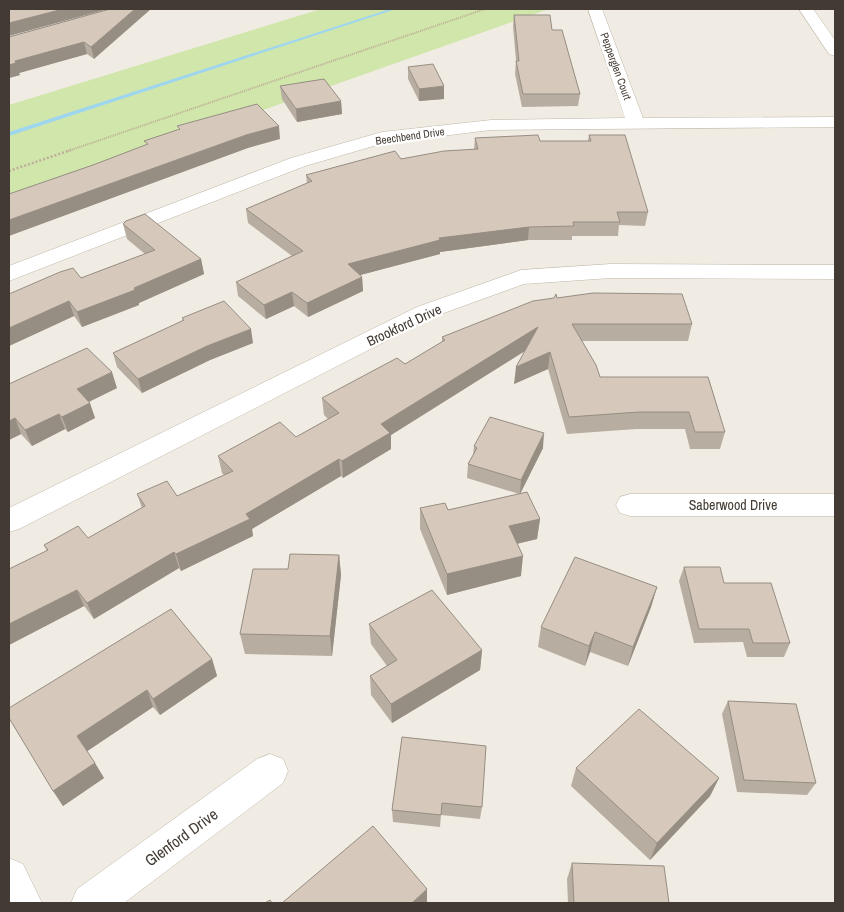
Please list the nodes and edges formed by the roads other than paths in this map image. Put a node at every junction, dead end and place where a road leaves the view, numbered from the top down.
1 (595, 9) edge
2 (806, 9) edge
3 (835, 51) edge
4 (835, 122) edge
5 (636, 124) junction
6 (835, 272) edge
7 (9, 274) edge
8 (630, 505) dead end
9 (835, 505) edge
10 (9, 521) edge
11 (270, 771) dead end
12 (9, 878) edge
13 (22, 903) edge
14 (91, 903) edge

1 - 5 street, Pepperglen Court
2 - 3 street
4 - 5 street, Beechbend Drive
5 - 7 street, Beechbend Drive
6 - 10 street, Brookford Drive
8 - 9 street, Saberwood Drive
11 - 14 street, Glenford Drive
12 - 13 street

